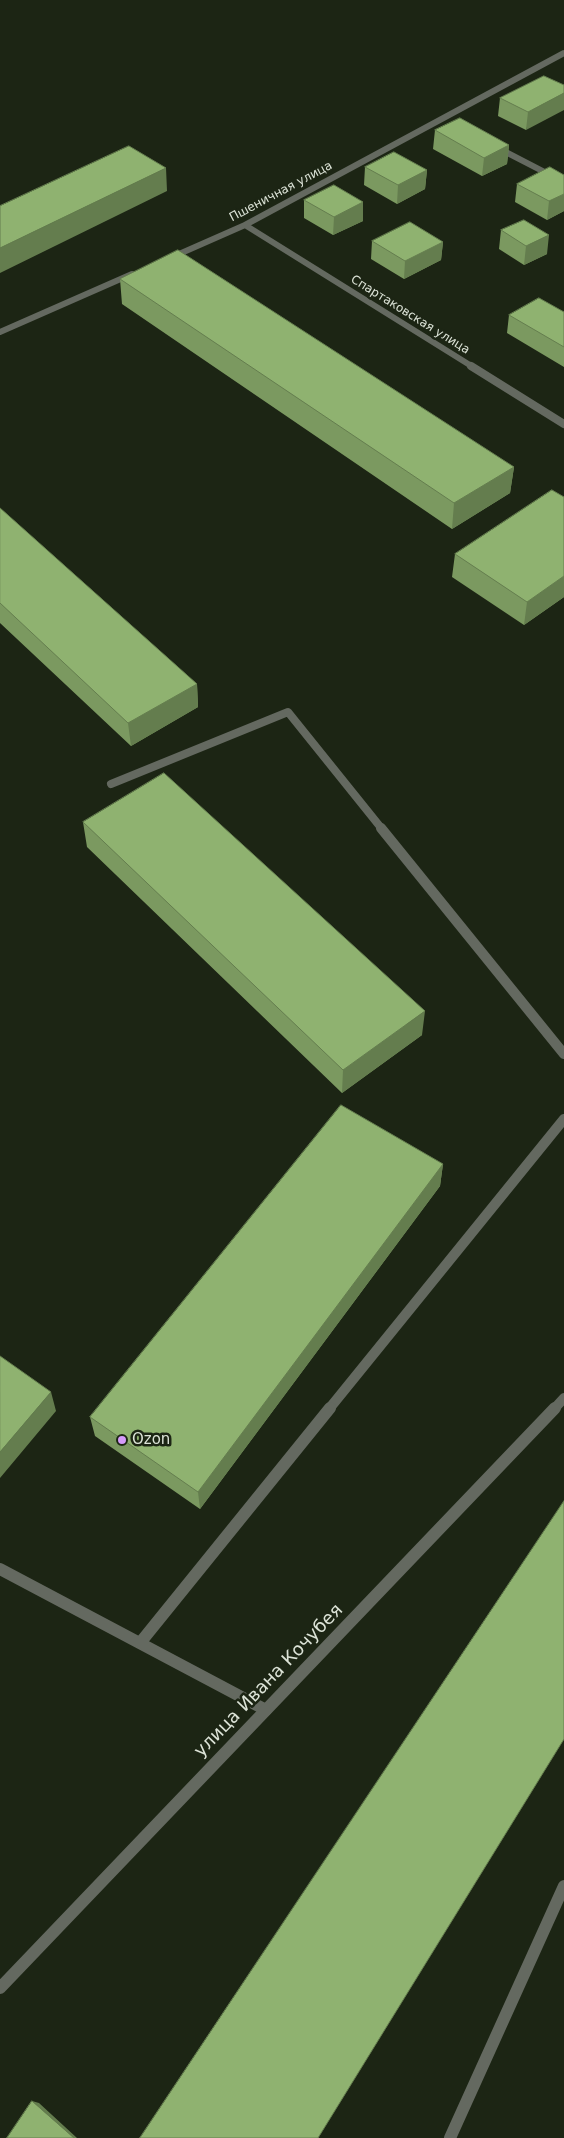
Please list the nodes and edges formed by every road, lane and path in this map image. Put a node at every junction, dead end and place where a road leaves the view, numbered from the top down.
1 (564, 53) edge
2 (442, 119) junction
3 (451, 123) edge
4 (486, 141) edge
5 (564, 182) edge
6 (245, 225) junction
7 (163, 261) edge
8 (136, 273) edge
9 (0, 332) edge
10 (564, 424) edge
11 (111, 784) dead end
12 (564, 1054) edge
13 (564, 1119) edge
14 (564, 1398) edge
15 (0, 1569) edge
16 (140, 1643) junction
17 (266, 1710) junction
18 (564, 1886) edge
19 (0, 1988) edge
20 (450, 2138) edge

1 - 2 street, Пшеничная улица
2 - 3 street
2 - 6 street, Пшеничная улица
4 - 5 street
6 - 7 street, Пшеничная улица
6 - 10 street, Спартаковская улица
8 - 9 street
11 - 12 street
13 - 16 street
14 - 17 street, улица Ивана Кочубея
15 - 16 street
16 - 17 street
17 - 19 street, улица Ивана Кочубея
18 - 20 street

